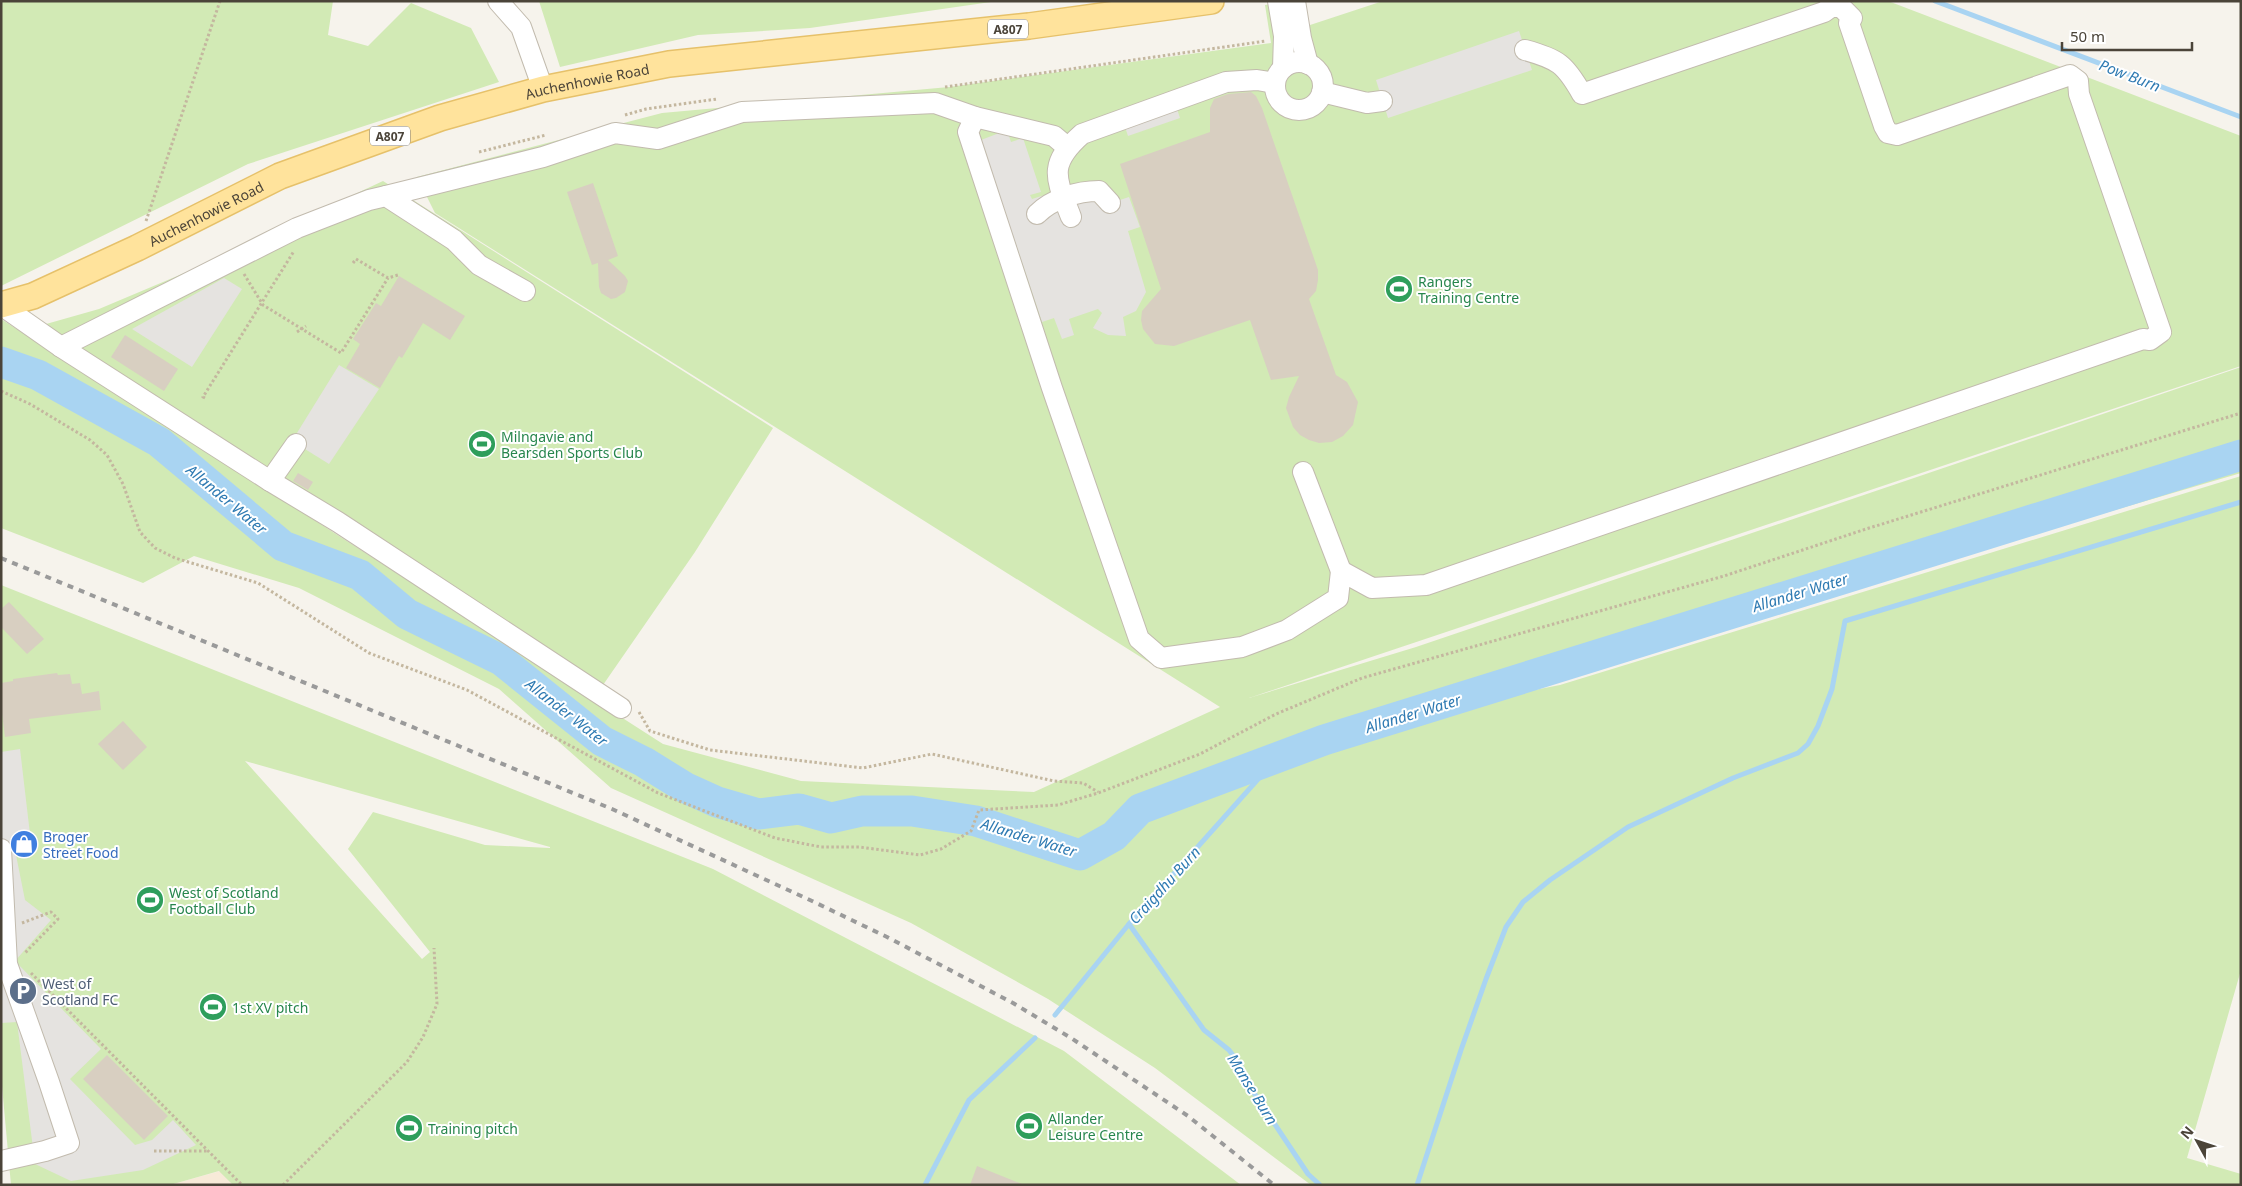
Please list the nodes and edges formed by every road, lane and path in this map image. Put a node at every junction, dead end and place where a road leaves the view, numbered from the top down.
1 (220, 1) edge
2 (498, 1) edge
3 (1211, 1) edge
4 (1278, 1) edge
5 (1296, 1) edge
6 (1525, 50) dead end
7 (1308, 64) junction
8 (1279, 75) junction
9 (544, 89) junction
10 (1322, 92) junction
11 (1382, 101) dead end
12 (975, 117) junction
13 (1068, 147) junction
14 (386, 196) junction
15 (1064, 198) junction
16 (1110, 203) dead end
17 (1036, 214) dead end
18 (1071, 217) dead end
19 (145, 223) dead end
20 (311, 223) junction
21 (353, 263) dead end
22 (398, 275) dead end
23 (388, 278) junction
24 (250, 286) dead end
25 (525, 291) dead end
26 (262, 303) junction
27 (1, 305) edge
28 (304, 324) dead end
29 (302, 329) junction
30 (297, 332) dead end
31 (61, 348) junction
32 (1, 391) edge
33 (204, 398) dead end
34 (2241, 412) edge
35 (296, 444) dead end
36 (1303, 472) dead end
37 (270, 481) junction
38 (1341, 571) junction
39 (621, 708) dead end
40 (650, 730) dead end
41 (1098, 793) junction
42 (1, 849) edge
43 (2, 893) edge
44 (5, 929) junction
45 (434, 948) dead end
46 (18, 960) dead end
47 (25, 967) dead end
48 (154, 1151) dead end
49 (207, 1151) junction
50 (1, 1161) edge
51 (242, 1185) edge
52 (283, 1185) edge

1 - 19 path
2 - 9 street
3 - 9 main road, Auchenhowie Road / A807
4 - 8 street
5 - 7 street
6 - 38 street
7 - 8 street
7 - 10 street
8 - 10 street
8 - 13 street
9 - 27 main road, Auchenhowie Road / A807
10 - 11 street
12 - 13 street
12 - 14 street
12 - 38 street
13 - 15 street
14 - 20 street
14 - 25 street
15 - 16 street
15 - 17 street
15 - 18 street
20 - 26 path
20 - 31 street
21 - 23 path
22 - 23 path
23 - 29 path
24 - 26 path
26 - 29 path
26 - 33 path
27 - 31 street
28 - 29 path
29 - 30 path
31 - 37 street
32 - 41 path
34 - 41 path
35 - 37 street
36 - 38 street
37 - 39 street
40 - 41 path
42 - 43 street
43 - 44 street
44 - 46 path
44 - 50 street
45 - 52 path
47 - 49 path
48 - 49 path
49 - 51 path

